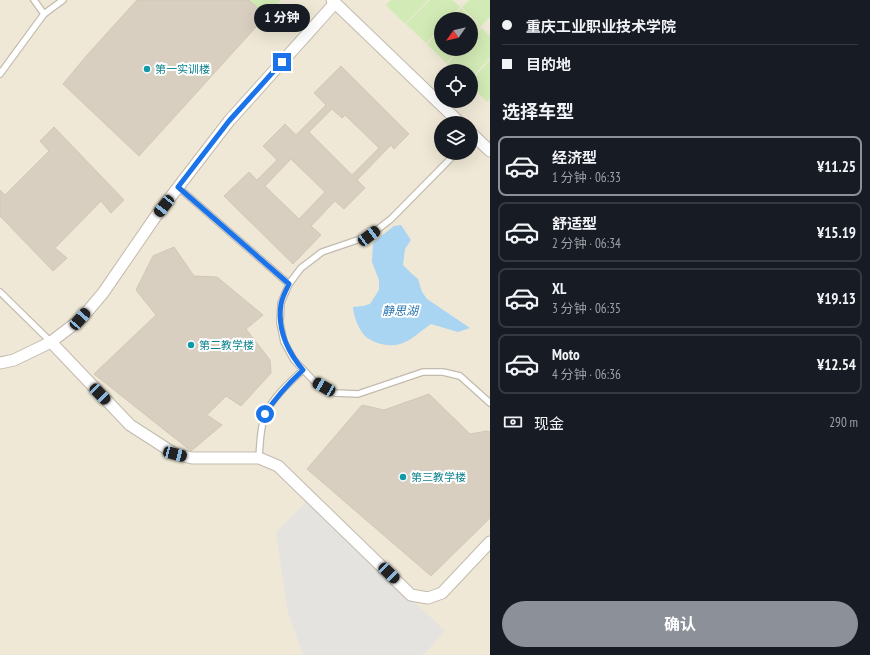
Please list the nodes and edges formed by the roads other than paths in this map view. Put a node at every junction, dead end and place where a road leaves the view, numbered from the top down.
1 (34, 0) edge
2 (63, 0) edge
3 (334, 2) edge
4 (44, 14) junction
5 (0, 74) edge
6 (453, 116) edge
7 (478, 140) edge
8 (490, 151) edge
9 (449, 160) edge
10 (178, 187) junction
11 (289, 284) junction
12 (0, 292) edge
13 (51, 342) junction
14 (0, 363) edge
15 (303, 370) junction
16 (490, 403) edge
17 (259, 458) junction
18 (490, 542) edge

1 - 4 lane
2 - 4 lane
3 - 6 street
3 - 10 street
4 - 5 lane
7 - 8 street
9 - 11 lane
10 - 11 lane
10 - 13 street
11 - 15 lane
12 - 13 lane
13 - 14 street
13 - 17 street
15 - 16 lane
15 - 17 lane
17 - 18 street

